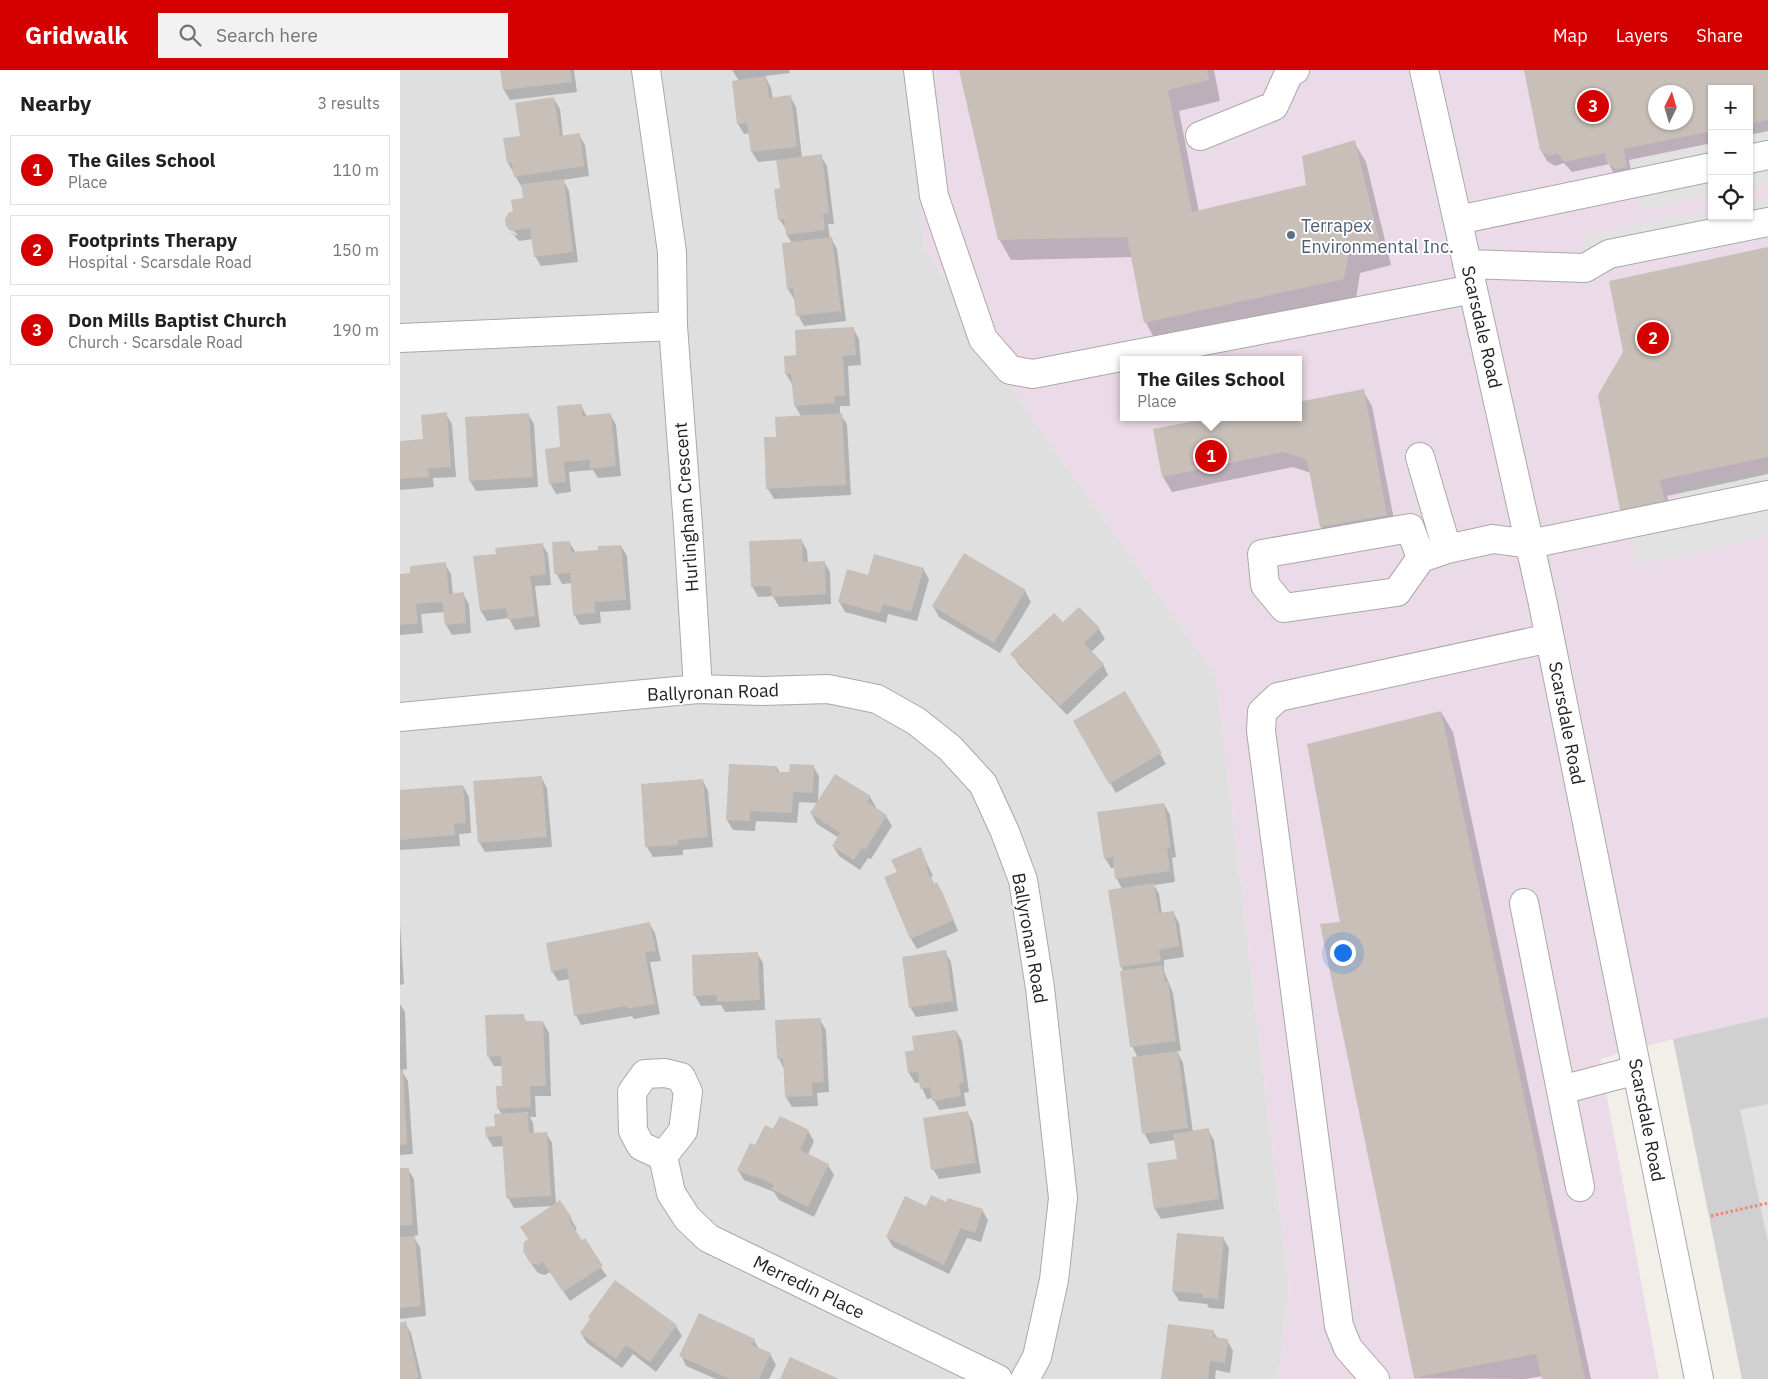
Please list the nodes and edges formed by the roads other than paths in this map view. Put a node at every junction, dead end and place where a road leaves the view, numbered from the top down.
1 (646, 70) edge
2 (918, 70) edge
3 (1291, 70) edge
4 (1424, 70) edge
5 (1200, 136) dead end
6 (1768, 155) edge
7 (1753, 158) edge
8 (1708, 168) edge
9 (1458, 220) junction
10 (1768, 222) edge
11 (1470, 276) junction
12 (673, 326) junction
13 (400, 338) edge
14 (1420, 457) dead end
15 (1768, 495) edge
16 (1530, 544) junction
17 (1447, 549) junction
18 (1421, 558) junction
19 (1550, 638) junction
20 (698, 688) junction
21 (400, 716) edge
22 (1524, 903) dead end
23 (1637, 1070) junction
24 (1561, 1090) junction
25 (663, 1156) dead end
26 (1580, 1188) dead end
27 (998, 1379) edge
28 (1025, 1379) edge
29 (1375, 1379) edge
30 (1699, 1379) edge

1 - 12 street, Hurlingham Crescent
2 - 11 street
3 - 5 street
4 - 9 street, Scarsdale Road
6 - 7 street
8 - 9 street
9 - 11 street, Scarsdale Road
10 - 11 street
11 - 16 street, Scarsdale Road
12 - 13 street
12 - 20 street, Hurlingham Crescent
14 - 17 street
15 - 16 street
16 - 17 street
16 - 19 street, Scarsdale Road
17 - 18 street
18 - 18 street
19 - 23 street, Scarsdale Road
19 - 29 street
20 - 21 street, Ballyronan Road
20 - 28 street, Ballyronan Road
22 - 24 street
23 - 24 street
23 - 30 street, Scarsdale Road
24 - 26 street
25 - 27 street, Merredin Place

